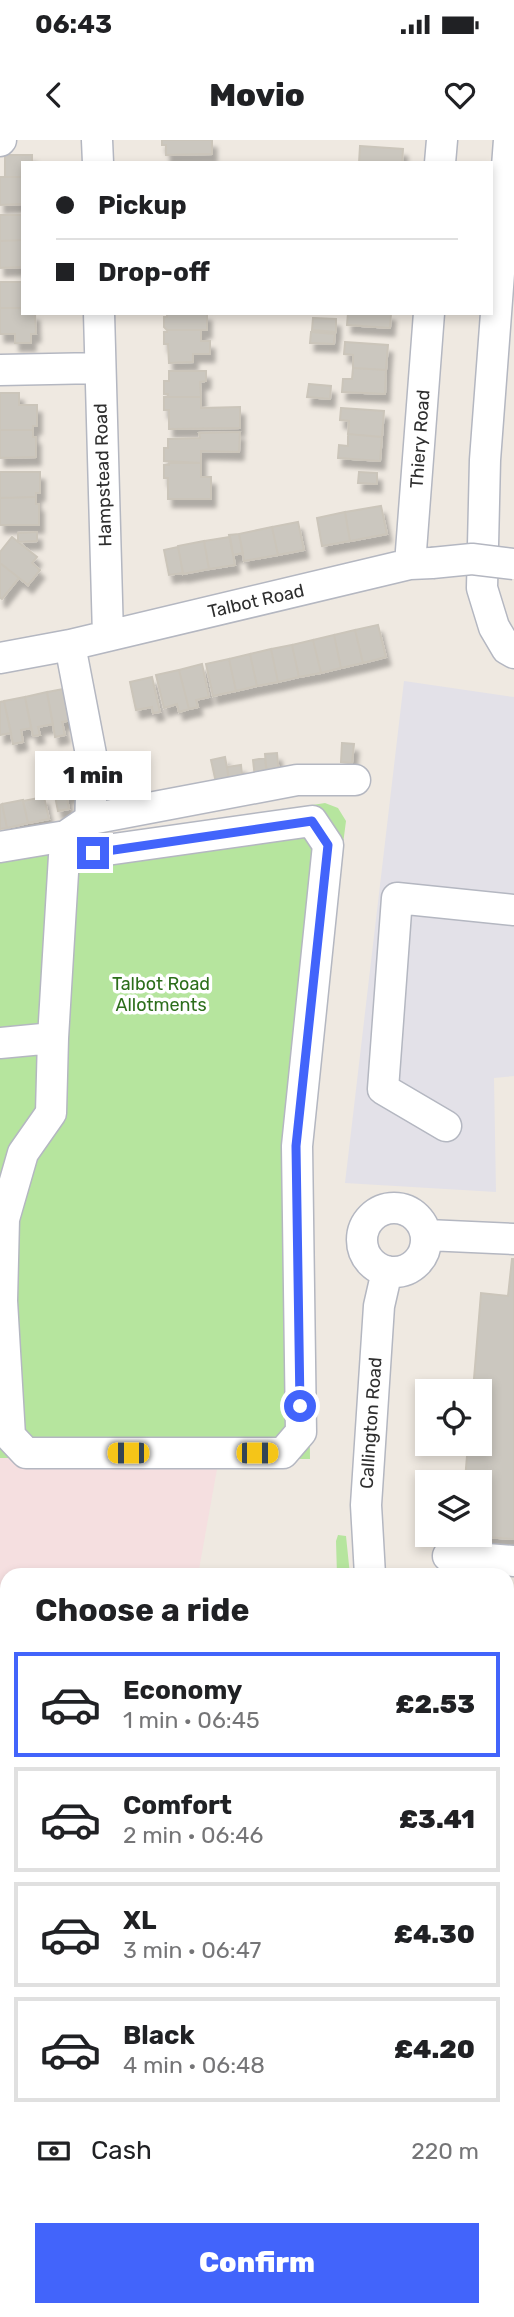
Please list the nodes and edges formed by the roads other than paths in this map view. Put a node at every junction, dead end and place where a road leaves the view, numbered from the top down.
1 (97, 140) edge
2 (442, 140) edge
3 (509, 140) edge
4 (98, 161) edge
5 (440, 161) edge
6 (99, 315) edge
7 (429, 315) edge
8 (100, 368) junction
9 (0, 370) edge
10 (421, 563) junction
11 (514, 564) edge
12 (108, 636) junction
13 (70, 645) junction
14 (514, 653) edge
15 (0, 658) edge
16 (355, 780) dead end
17 (91, 820) junction
18 (69, 846) junction
19 (0, 847) edge
20 (514, 910) edge
21 (53, 1038) junction
22 (0, 1043) edge
23 (446, 1126) dead end
24 (427, 1236) junction
25 (514, 1239) edge
26 (387, 1271) junction
27 (1, 1301) edge
28 (448, 1556) dead end
29 (514, 1561) edge
30 (370, 1568) edge

1 - 4 street
2 - 5 street
3 - 14 street
6 - 8 street, Hampstead Road
7 - 10 street, Thiery Road
8 - 9 street
8 - 12 street, Hampstead Road
10 - 11 street, Talbot Road, bridge
10 - 12 street, Talbot Road
12 - 13 street, Talbot Road
13 - 15 street, Talbot Road
13 - 17 street
16 - 17 street
17 - 18 street
18 - 19 street
18 - 21 street
18 - 27 street
20 - 23 street
21 - 22 street
21 - 27 street
24 - 25 street
24 - 26 street
24 - 26 street
26 - 30 street, Callington Road
28 - 29 street

